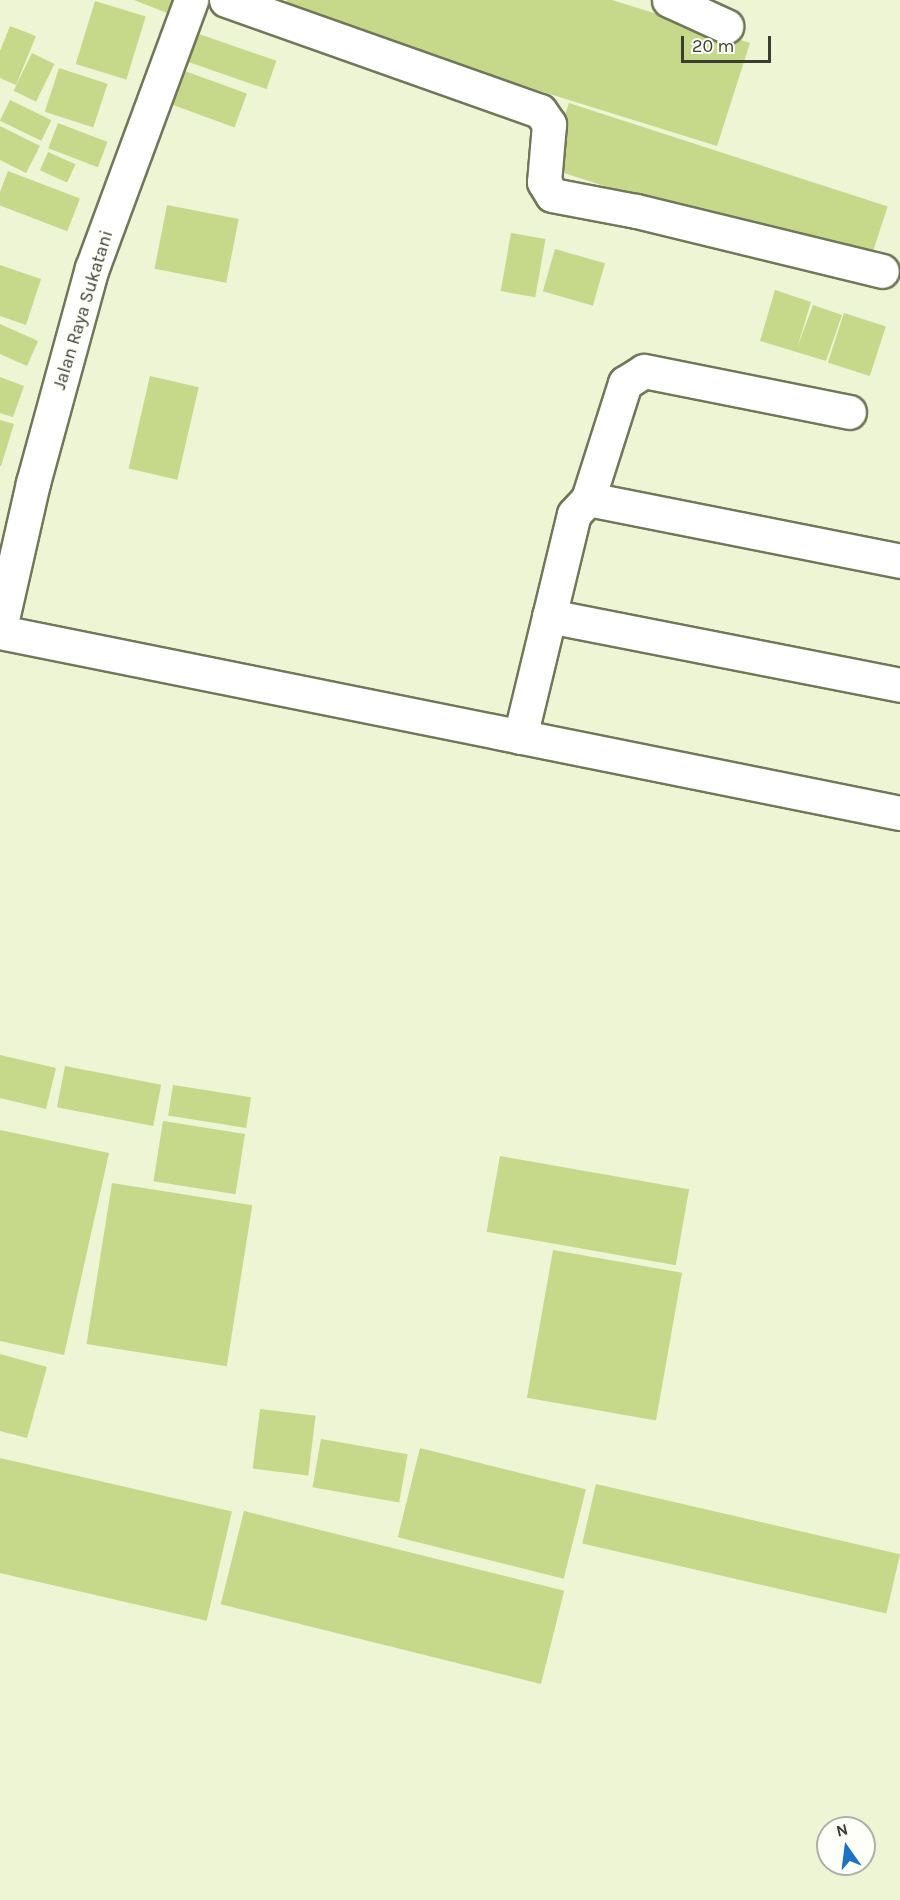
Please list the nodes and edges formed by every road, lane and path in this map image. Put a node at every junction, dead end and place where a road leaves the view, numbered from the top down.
1 (191, 0) edge
2 (226, 0) edge
3 (669, 0) edge
4 (726, 26) dead end
5 (882, 271) dead end
6 (849, 412) dead end
7 (588, 499) junction
8 (900, 561) edge
9 (549, 616) junction
10 (0, 630) edge
11 (900, 686) edge
12 (520, 737) junction
13 (900, 813) edge

1 - 10 street, Jalan Raya Sukatani
2 - 5 street
3 - 4 street
6 - 7 street
7 - 8 street
7 - 9 street
9 - 11 street
9 - 12 street
10 - 12 street
12 - 13 street

